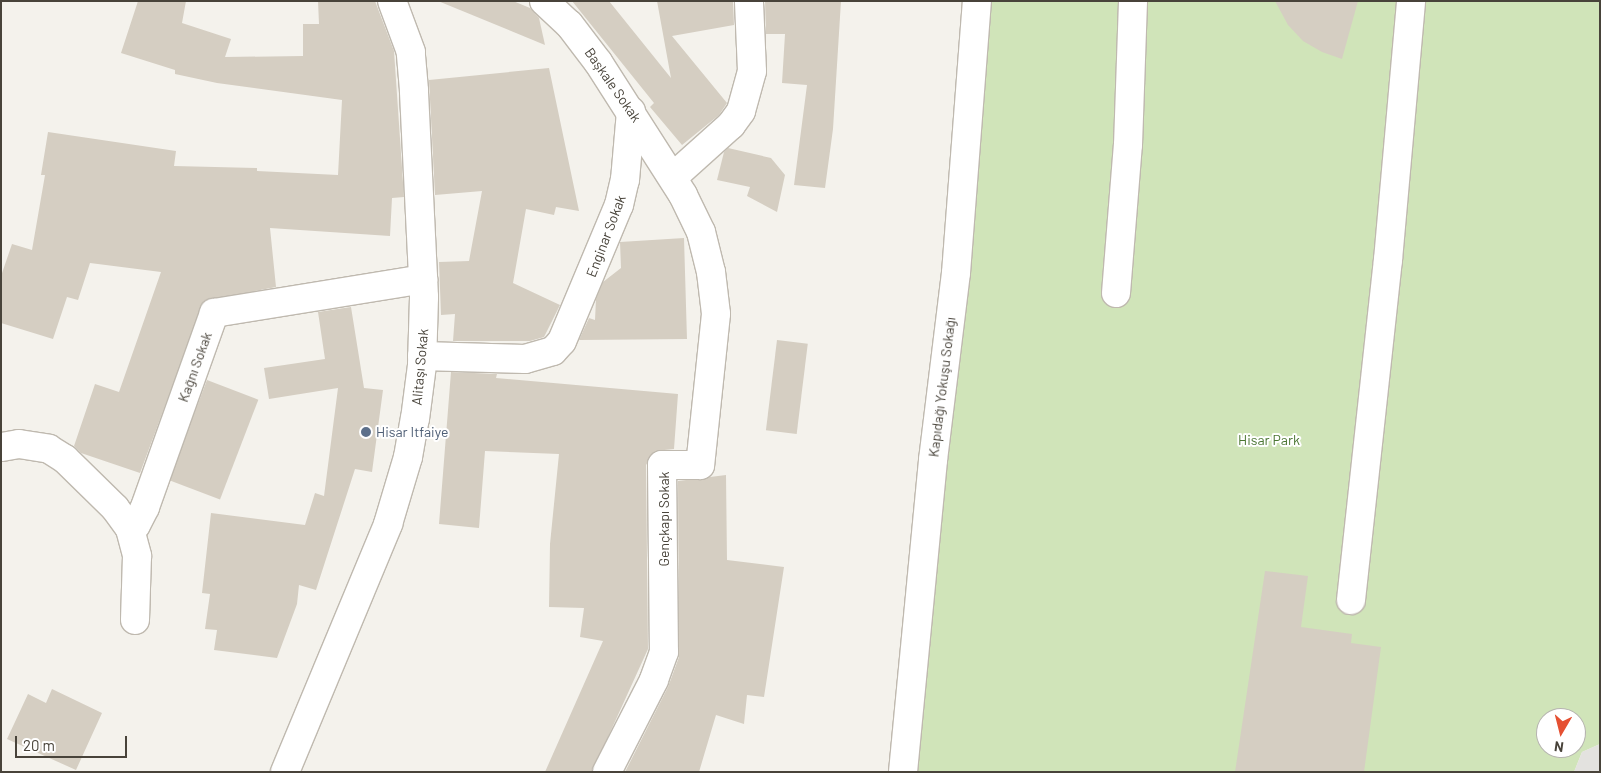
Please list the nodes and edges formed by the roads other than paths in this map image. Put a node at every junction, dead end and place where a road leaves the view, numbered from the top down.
1 (392, 1) edge
2 (544, 1) edge
3 (749, 1) edge
4 (977, 1) edge
5 (1133, 1) edge
6 (1411, 1) edge
7 (631, 111) junction
8 (673, 177) junction
9 (423, 279) junction
10 (1116, 293) dead end
11 (422, 356) junction
12 (2, 447) edge
13 (130, 529) junction
14 (1351, 600) dead end
15 (135, 620) dead end
16 (285, 772) edge
17 (607, 772) edge
18 (903, 772) edge

1 - 9 street, Alitaşı Sokak
2 - 7 street, Başkale Sokak
3 - 8 street
4 - 18 street, Kapıdağı Yokuşu Sokağı
5 - 10 street
6 - 14 street
7 - 8 street, Başkale Sokak
7 - 11 street, Enginar Sokak
8 - 17 street, Gençkapı Sokak
9 - 11 street, Alitaşı Sokak
9 - 13 street, Kağnı Sokak
11 - 16 street, Alitaşı Sokak
12 - 13 street
13 - 15 street

